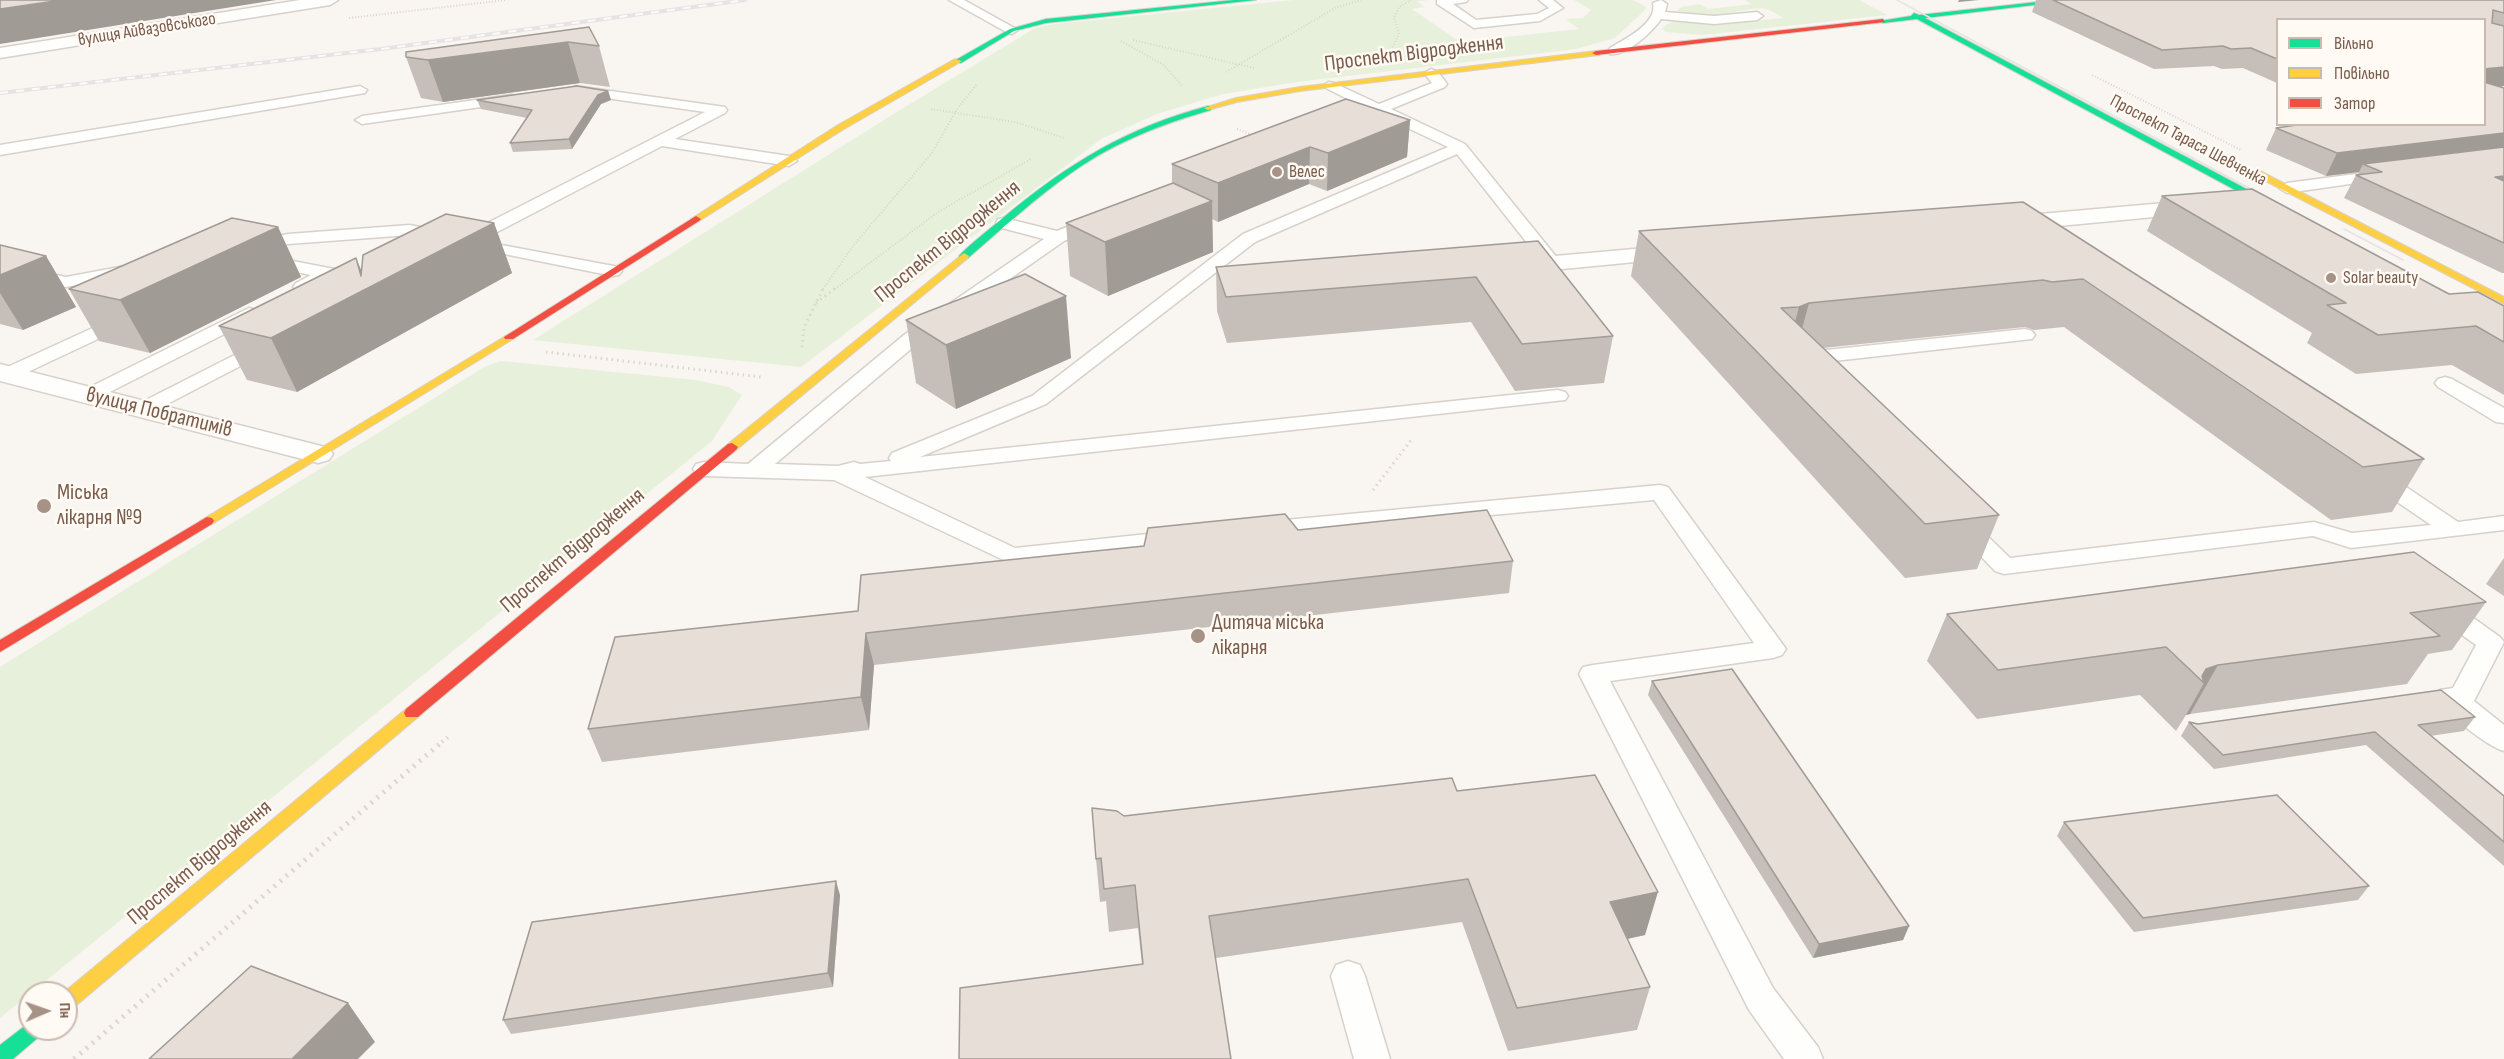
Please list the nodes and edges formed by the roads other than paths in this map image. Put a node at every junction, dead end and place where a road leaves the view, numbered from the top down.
1 (330, 0) edge
2 (955, 0) edge
3 (1253, 0) edge
4 (1462, 0) edge
5 (1545, 0) edge
6 (1654, 0) edge
7 (1923, 0) edge
8 (2073, 0) edge
9 (1897, 6) dead end
10 (1949, 13) junction
11 (1659, 15) junction
12 (1757, 16) dead end
13 (1918, 17) junction
14 (1970, 24) dead end
15 (1012, 30) junction
16 (1615, 51) junction
17 (0, 53) edge
18 (1431, 73) junction
19 (1329, 86) junction
20 (360, 90) dead end
21 (558, 92) edge
22 (523, 97) edge
23 (1380, 110) junction
24 (362, 120) dead end
25 (1338, 126) edge
26 (660, 141) junction
27 (1460, 147) junction
28 (0, 150) edge
29 (2246, 160) road end
30 (789, 161) junction
31 (2401, 173) edge
32 (2287, 188) junction
33 (2264, 201) junction
34 (1113, 215) edge
35 (2295, 218) edge
36 (1004, 223) junction
37 (1978, 226) edge
38 (1058, 237) junction
39 (464, 242) junction
40 (1706, 250) edge
41 (443, 253) edge
42 (1552, 263) junction
43 (148, 267) edge
44 (0, 268) edge
45 (1486, 269) edge
46 (613, 271) junction
47 (287, 295) edge
48 (2502, 298) edge
49 (2457, 302) edge
50 (267, 305) edge
51 (136, 314) edge
52 (2025, 335) dead end
53 (278, 339) edge
54 (4, 373) edge
55 (1814, 377) edge
56 (2445, 382) dead end
57 (89, 395) junction
58 (1558, 396) dead end
59 (143, 409) junction
60 (2504, 417) edge
61 (318, 454) junction
62 (2355, 463) edge
63 (704, 469) junction
64 (753, 471) junction
65 (838, 473) junction
66 (1945, 507) edge
67 (2504, 524) edge
68 (2454, 530) junction
69 (1245, 531) edge
70 (1199, 536) edge
71 (2351, 541) junction
72 (2379, 561) edge
73 (2425, 595) edge
74 (2497, 644) edge
75 (0, 647) edge
76 (2419, 694) edge
77 (2458, 704) junction
78 (2504, 741) edge
79 (1348, 976) dead end
80 (78, 992) edge
81 (19, 1041) edge
82 (0, 1057) edge
83 (1371, 1059) edge
84 (1805, 1059) edge

1 - 17 street, вулиця Айвазовського
2 - 15 lane
3 - 15 main road
4 - 5 lane
6 - 11 lane
7 - 10 main road
8 - 10 main road, Проспект Відродження
9 - 13 main road, Проспект Тараса Шевченка
10 - 13 main road, Проспект Відродження
10 - 14 main road
11 - 12 lane
11 - 16 lane
13 - 16 main road, Проспект Відродження
13 - 33 main road, Проспект Тараса Шевченка
15 - 30 main road
16 - 18 main road, Проспект Відродження
18 - 19 main road, Проспект Відродження
18 - 23 lane
19 - 23 lane
19 - 36 main road, Проспект Відродження
20 - 28 lane
21 - 26 lane
22 - 24 lane
23 - 25 lane
23 - 27 lane
26 - 30 lane
26 - 39 lane
27 - 42 lane
27 - 65 lane
29 - 32 main road, Проспект Тараса Шевченка
30 - 46 main road
31 - 32 lane
32 - 48 main road, Проспект Тараса Шевченка
33 - 35 main road, Проспект Тараса Шевченка
33 - 37 street
34 - 38 lane
36 - 38 lane
36 - 63 main road, Проспект Відродження
38 - 64 lane
39 - 41 lane
39 - 46 lane
39 - 47 lane
40 - 42 street
42 - 45 street
43 - 44 lane
46 - 61 main road
48 - 49 street
50 - 57 lane
51 - 54 lane
52 - 55 lane
53 - 59 lane
54 - 57 street, вулиця Побратимів
56 - 60 lane
57 - 59 street, вулиця Побратимів
58 - 65 lane
59 - 61 street, вулиця Побратимів
61 - 75 main road
62 - 68 lane
63 - 64 lane
63 - 80 main road, Проспект Відродження
64 - 65 lane
65 - 70 lane
66 - 71 lane
67 - 68 lane
68 - 71 lane
69 - 84 lane
71 - 72 lane
73 - 74 lane
74 - 77 lane
76 - 77 lane
77 - 78 lane
79 - 83 lane
81 - 82 main road

